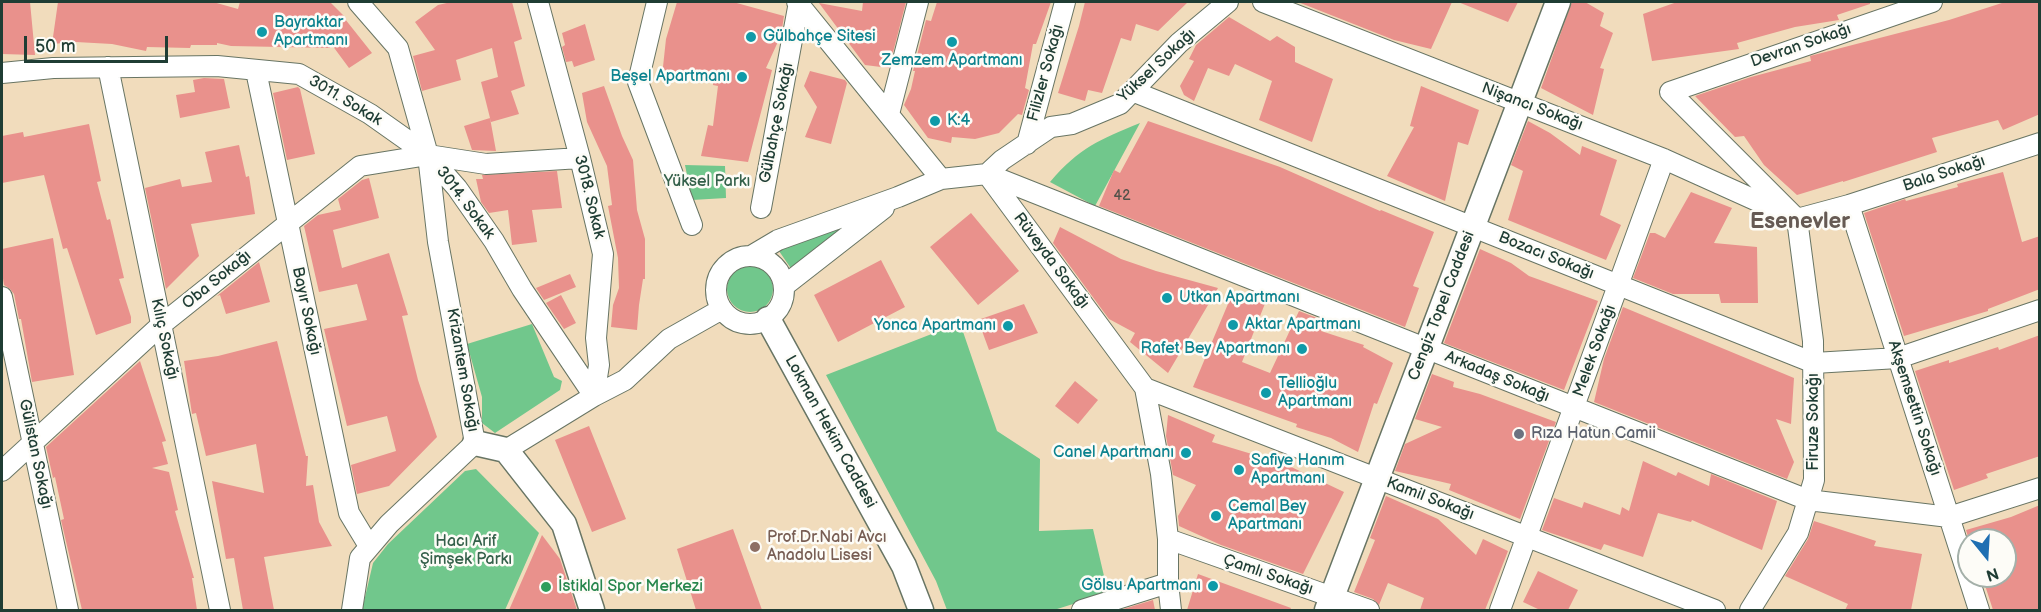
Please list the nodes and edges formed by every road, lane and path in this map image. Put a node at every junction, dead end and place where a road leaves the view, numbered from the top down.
1 (358, 2) edge
2 (538, 2) edge
3 (657, 2) edge
4 (798, 2) edge
5 (918, 2) edge
6 (1065, 2) edge
7 (1228, 2) edge
8 (1263, 2) edge
9 (1558, 2) edge
10 (1932, 2) edge
11 (108, 67) junction
12 (256, 70) junction
13 (2, 73) edge
14 (1132, 91) junction
15 (1520, 102) junction
16 (889, 114) junction
17 (2040, 143) edge
18 (1027, 144) junction
19 (428, 155) junction
20 (580, 158) junction
21 (1664, 159) junction
22 (987, 174) junction
23 (941, 179) junction
24 (898, 197) junction
25 (1849, 205) junction
26 (761, 208) dead end
27 (1797, 219) junction
28 (288, 223) junction
29 (692, 225) dead end
30 (1473, 227) junction
31 (751, 256) junction
32 (1618, 285) junction
33 (784, 286) junction
34 (2, 297) edge
35 (722, 309) junction
36 (2040, 310) edge
37 (768, 319) junction
38 (161, 325) junction
39 (1426, 349) junction
40 (1898, 358) junction
41 (1814, 363) junction
42 (1145, 388) junction
43 (594, 396) junction
44 (1574, 407) junction
45 (32, 442) junction
46 (475, 443) junction
47 (506, 450) junction
48 (2, 471) edge
49 (1377, 478) junction
50 (2040, 488) edge
51 (1808, 500) junction
52 (1949, 517) junction
53 (1527, 537) junction
54 (1168, 539) junction
55 (369, 546) junction
56 (1168, 582) junction
57 (1329, 604) edge
58 (68, 610) edge
59 (220, 610) edge
60 (352, 610) edge
61 (592, 610) edge
62 (921, 610) edge
63 (1082, 610) edge
64 (1171, 610) edge
65 (1369, 610) edge
66 (1500, 610) edge
67 (1715, 610) edge
68 (1750, 610) edge
69 (1979, 610) edge

1 - 19 street, 3014. Sokak
2 - 20 street, 3018. Sokak
3 - 29 street
4 - 16 street
4 - 26 street, Gülbahçe Sokağı
5 - 16 street
6 - 18 street, Filizler Sokağı
7 - 14 street, Yüksel Sokağı
8 - 15 street, Nişancı Sokağı
9 - 15 street, Cengiz Topel Caddesi
10 - 27 street, Devran Sokağı
11 - 12 street, 3011. Sokak
11 - 13 street, 3011. Sokak
11 - 38 street, Kılıç Sokağı
12 - 19 street, 3011. Sokak
12 - 28 street, Bayır Sokağı
14 - 18 street, Yüksel Sokağı
14 - 30 street, Bozacı Sokağı
15 - 21 street, Nişancı Sokağı
15 - 30 street, Cengiz Topel Caddesi
16 - 23 street
17 - 25 street, Bala Sokağı
18 - 22 street, Yüksel Sokağı
19 - 20 street
19 - 28 street, Oba Sokağı
19 - 43 street, 3014. Sokak
19 - 46 street, Krizantem Sokağı
20 - 43 street, 3018. Sokak
21 - 27 street, Nişancı Sokağı
21 - 32 street, Melek Sokağı
22 - 23 street
22 - 39 street, Arkadaş Sokağı
22 - 42 street, Rüveyda Sokağı
23 - 24 street
24 - 31 street
24 - 33 street
25 - 27 street
25 - 40 street, Akşemsettin Sokağı
27 - 41 street, Firuze Sokağı
28 - 38 street, Oba Sokağı
28 - 55 street, Bayır Sokağı
30 - 32 street, Bozacı Sokağı
30 - 39 street, Cengiz Topel Caddesi
31 - 33 street
31 - 35 street
32 - 41 street, Bozacı Sokağı
32 - 44 street, Melek Sokağı
33 - 37 street
34 - 45 street, Gülistan Sokağı
35 - 37 street
35 - 43 street
36 - 40 street, Bozacı Sokağı
37 - 62 street, Lokman Hekim Caddesi
38 - 45 street, Oba Sokağı
38 - 59 street, Kılıç Sokağı
39 - 44 street, Arkadaş Sokağı
39 - 49 street, Cengiz Topel Caddesi
40 - 41 street, Bozacı Sokağı
40 - 52 street, Akşemsettin Sokağı
41 - 51 street, Firuze Sokağı
42 - 49 street, Kamil Sokağı
42 - 54 street, Rüveyda Sokağı
43 - 47 street
44 - 51 street, Arkadaş Sokağı
44 - 53 street, Melek Sokağı
45 - 48 street, Oba Sokağı
45 - 58 street, Gülistan Sokağı
46 - 47 street
46 - 55 street, Krizantem Sokağı
47 - 61 street
49 - 53 street, Kamil Sokağı
49 - 57 street, Cengiz Topel Caddesi
50 - 52 street
51 - 52 street, Arkadaş Sokağı
51 - 68 street, Firuze Sokağı
52 - 69 street, Akşemsettin Sokağı
53 - 66 street, Melek Sokağı
53 - 67 street, Kamil Sokağı
54 - 56 street, Rüveyda Sokağı
54 - 57 street, Çamlı Sokağı
55 - 60 street, Krizantem Sokağı
56 - 63 street
56 - 64 street, Rüveyda Sokağı
57 - 65 street, Çamlı Sokağı

